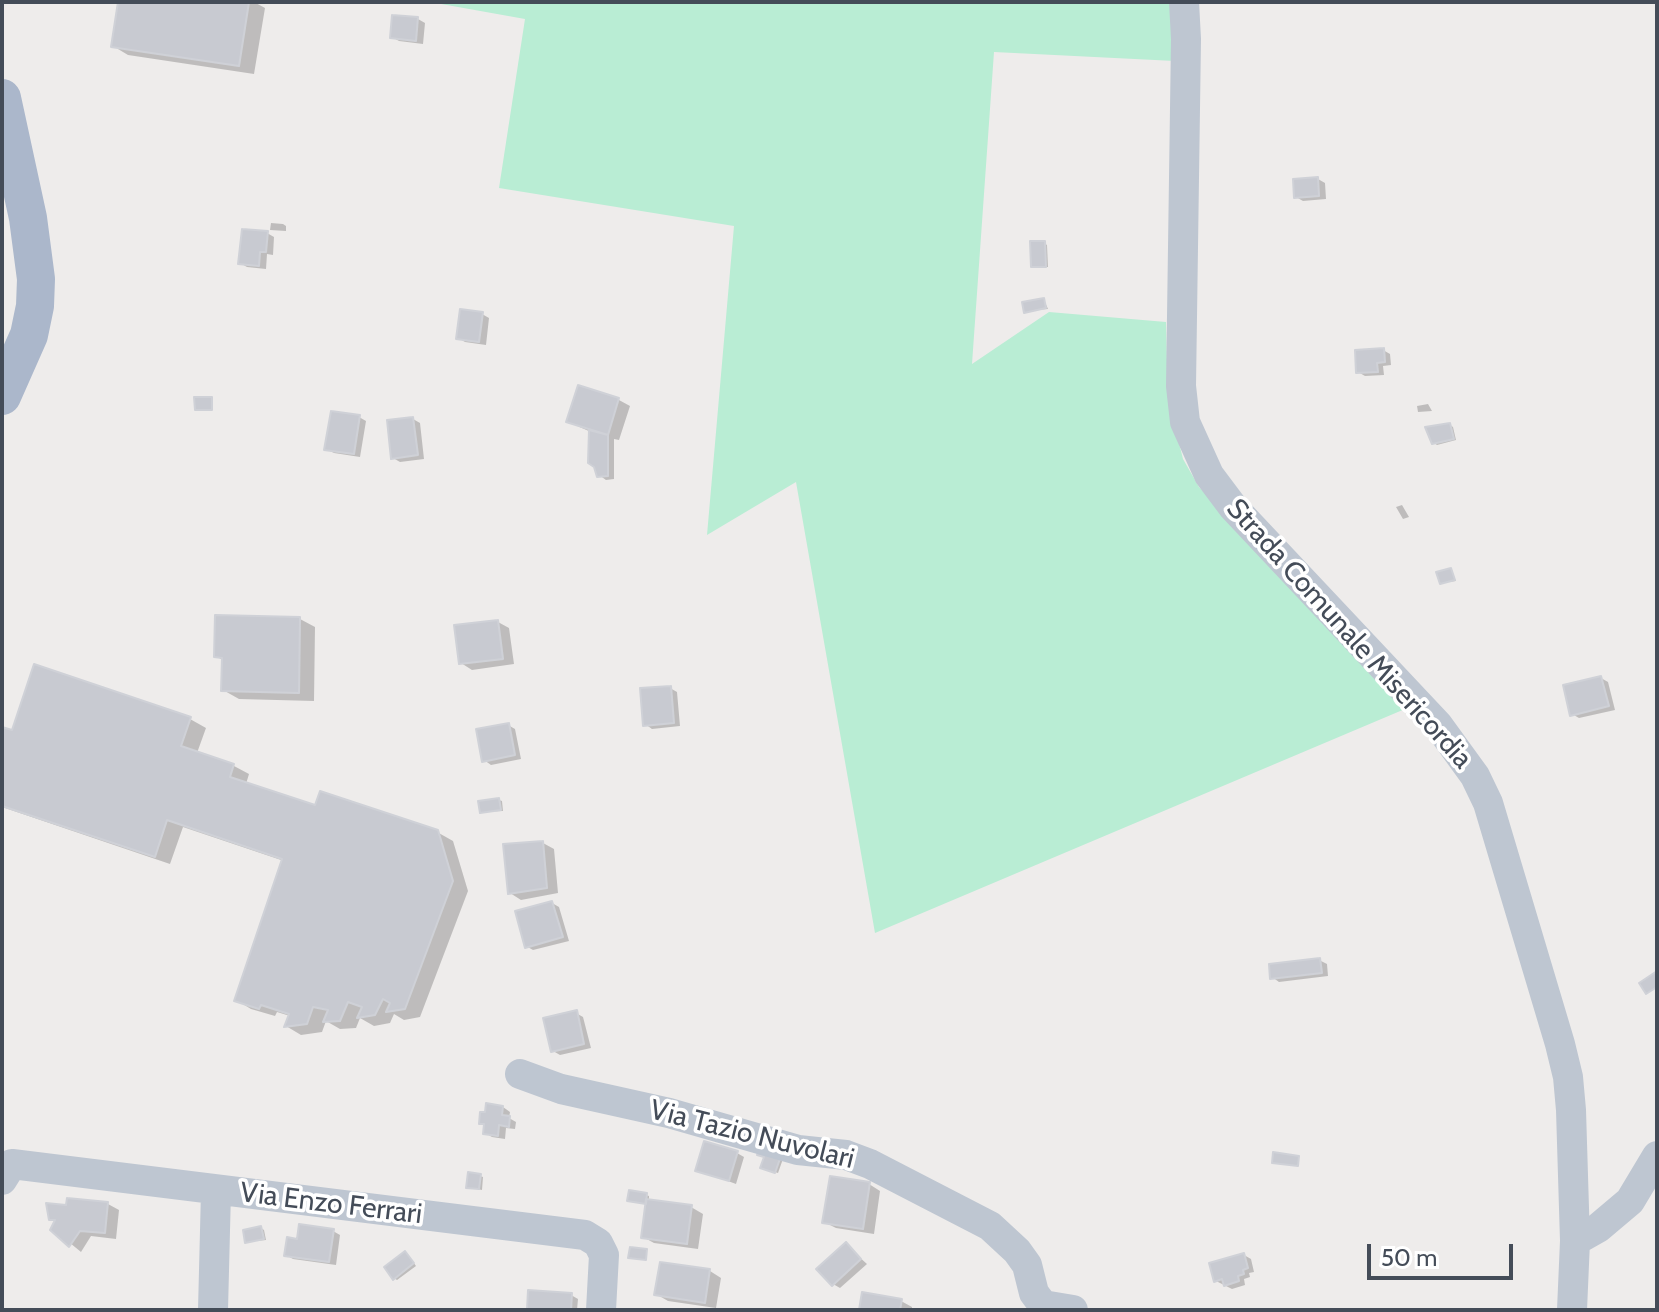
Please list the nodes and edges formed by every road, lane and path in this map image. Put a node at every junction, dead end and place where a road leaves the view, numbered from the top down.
1 (1184, 2) edge
2 (2, 98) edge
3 (2, 396) edge
4 (520, 1074) dead end
5 (1657, 1156) edge
6 (2, 1180) edge
7 (216, 1191) junction
8 (1575, 1241) junction
9 (213, 1310) edge
10 (601, 1310) edge
11 (1073, 1310) edge
12 (1572, 1310) edge

1 - 8 street, Strada Comunale Misericordia
2 - 3 main road
4 - 11 street, Via Tazio Nuvolari
5 - 8 street
6 - 7 street, Via Enzo Ferrari
7 - 9 street
7 - 10 street, Via Enzo Ferrari
8 - 12 street, Strada Comunale Misericordia

